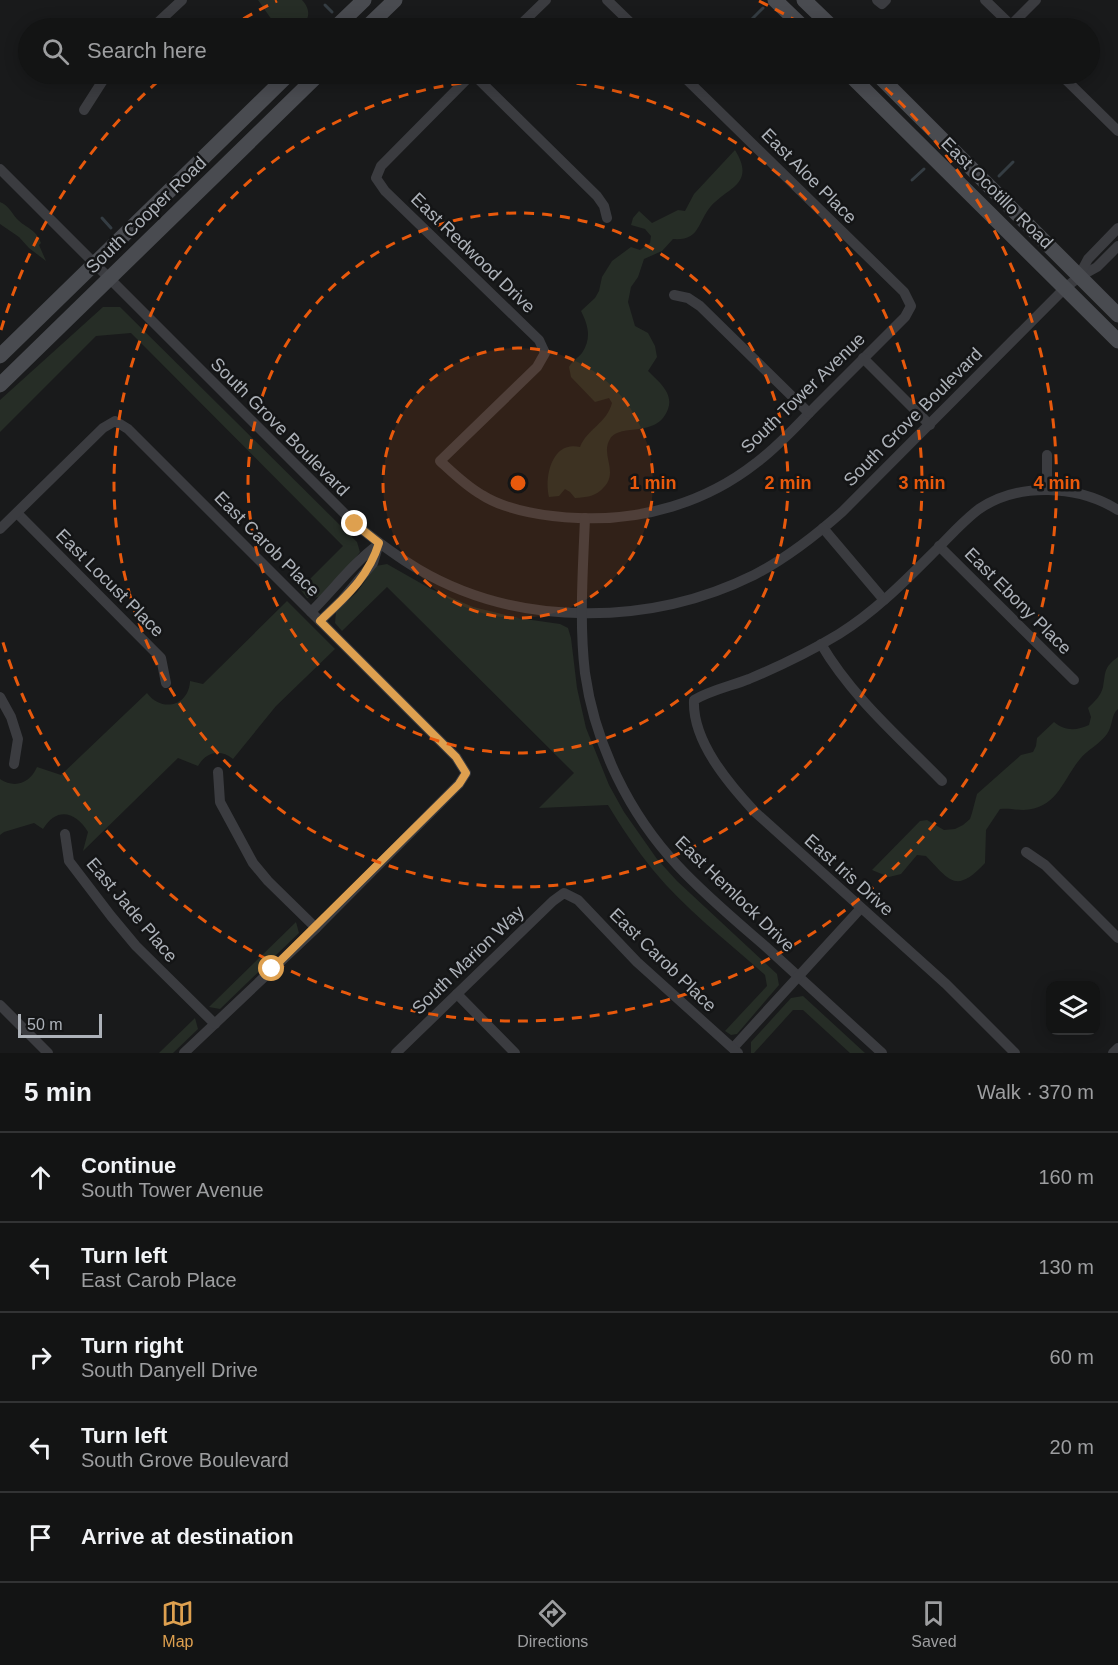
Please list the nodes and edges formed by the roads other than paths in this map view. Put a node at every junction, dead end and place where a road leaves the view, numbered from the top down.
1 (364, 0) edge
2 (395, 0) edge
3 (546, 0) edge
4 (607, 0) edge
5 (776, 0) edge
6 (804, 0) edge
7 (985, 0) edge
8 (1036, 0) edge
9 (175, 2) edge
10 (161, 18) edge
11 (345, 18) edge
12 (376, 18) edge
13 (527, 18) edge
14 (626, 18) edge
15 (794, 18) edge
16 (822, 18) edge
17 (1004, 18) edge
18 (1021, 18) edge
19 (101, 84) edge
20 (280, 84) edge
21 (309, 84) edge
22 (463, 84) edge
23 (483, 84) edge
24 (691, 84) edge
25 (859, 84) edge
26 (887, 84) edge
27 (1070, 84) edge
28 (84, 110) dead end
29 (1118, 130) edge
30 (0, 169) edge
31 (607, 218) dead end
32 (1118, 228) edge
33 (1118, 246) edge
34 (102, 272) junction
35 (1079, 277) junction
36 (1065, 288) junction
37 (674, 295) dead end
38 (910, 306) joint
39 (1118, 315) edge
40 (1118, 341) edge
41 (0, 356) edge
42 (863, 358) junction
43 (0, 385) edge
44 (809, 412) junction
45 (930, 425) junction
46 (1047, 455) dead end
47 (440, 461) joint
48 (1047, 489) junction
49 (1118, 510) edge
50 (17, 513) junction
51 (585, 518) junction
52 (824, 528) junction
53 (0, 529) edge
54 (379, 543) junction
55 (939, 546) junction
56 (884, 600) junction
57 (310, 612) junction
58 (582, 613) junction
59 (320, 621) junction
60 (821, 644) junction
61 (1074, 680) dead end
62 (166, 683) dead end
63 (0, 698) edge
64 (14, 764) dead end
65 (218, 772) dead end
66 (942, 781) dead end
67 (65, 834) dead end
68 (1026, 852) dead end
69 (564, 893) joint
70 (861, 908) junction
71 (316, 928) junction
72 (1118, 938) edge
73 (798, 976) junction
74 (457, 994) junction
75 (0, 1005) edge
76 (215, 1024) junction
77 (1118, 1048) edge
78 (735, 1051) edge
79 (48, 1053) edge
80 (184, 1053) edge
81 (396, 1053) edge
82 (515, 1053) edge
83 (882, 1053) edge
84 (1015, 1053) edge
85 (1113, 1053) edge

1 - 11 main road
2 - 12 main road
3 - 13 street
4 - 14 street
5 - 15 main road
6 - 16 main road
7 - 17 street
8 - 18 street
9 - 10 street
19 - 28 street
20 - 34 main road, South Cooper Road
21 - 34 main road, South Cooper Road
22 - 47 street, East Redwood Drive
23 - 31 street
24 - 38 street, East Aloe Place
25 - 36 main road, East Ocotillo Road
26 - 35 main road, East Ocotillo Road
27 - 29 street
30 - 34 street, South Grove Boulevard
32 - 35 street
33 - 35 street
34 - 41 main road, South Cooper Road
34 - 43 main road, South Cooper Road
34 - 54 street, South Grove Boulevard
35 - 36 street, South Grove Boulevard
35 - 39 main road, East Ocotillo Road
36 - 40 main road, East Ocotillo Road
36 - 45 street, South Grove Boulevard
37 - 44 street
38 - 42 street, South Tower Avenue
42 - 44 street, South Tower Avenue
42 - 45 street
44 - 51 street, South Tower Avenue
45 - 52 street, South Grove Boulevard
46 - 48 street
47 - 51 street, South Tower Avenue
48 - 49 street
48 - 55 street
50 - 53 street
50 - 57 street, East Carob Place
50 - 62 street, East Locust Place
51 - 58 street, East Hemlock Drive
52 - 56 street
52 - 58 street, South Grove Boulevard
54 - 57 street
54 - 58 street, South Grove Boulevard
54 - 59 street
55 - 56 street
55 - 61 street, East Ebony Place
56 - 60 street
57 - 59 street, East Carob Place
58 - 73 street, East Hemlock Drive
59 - 71 street, East Carob Place
60 - 66 street
60 - 70 street, East Iris Drive
63 - 64 street
65 - 71 street
67 - 76 street, East Jade Place
68 - 72 street
69 - 74 street, South Marion Way
69 - 78 street, East Carob Place
70 - 73 street
70 - 84 street, East Iris Drive
71 - 76 street
73 - 78 street
73 - 83 street, East Hemlock Drive
74 - 81 street, South Marion Way
74 - 82 street
75 - 79 street
76 - 80 street
77 - 85 street

